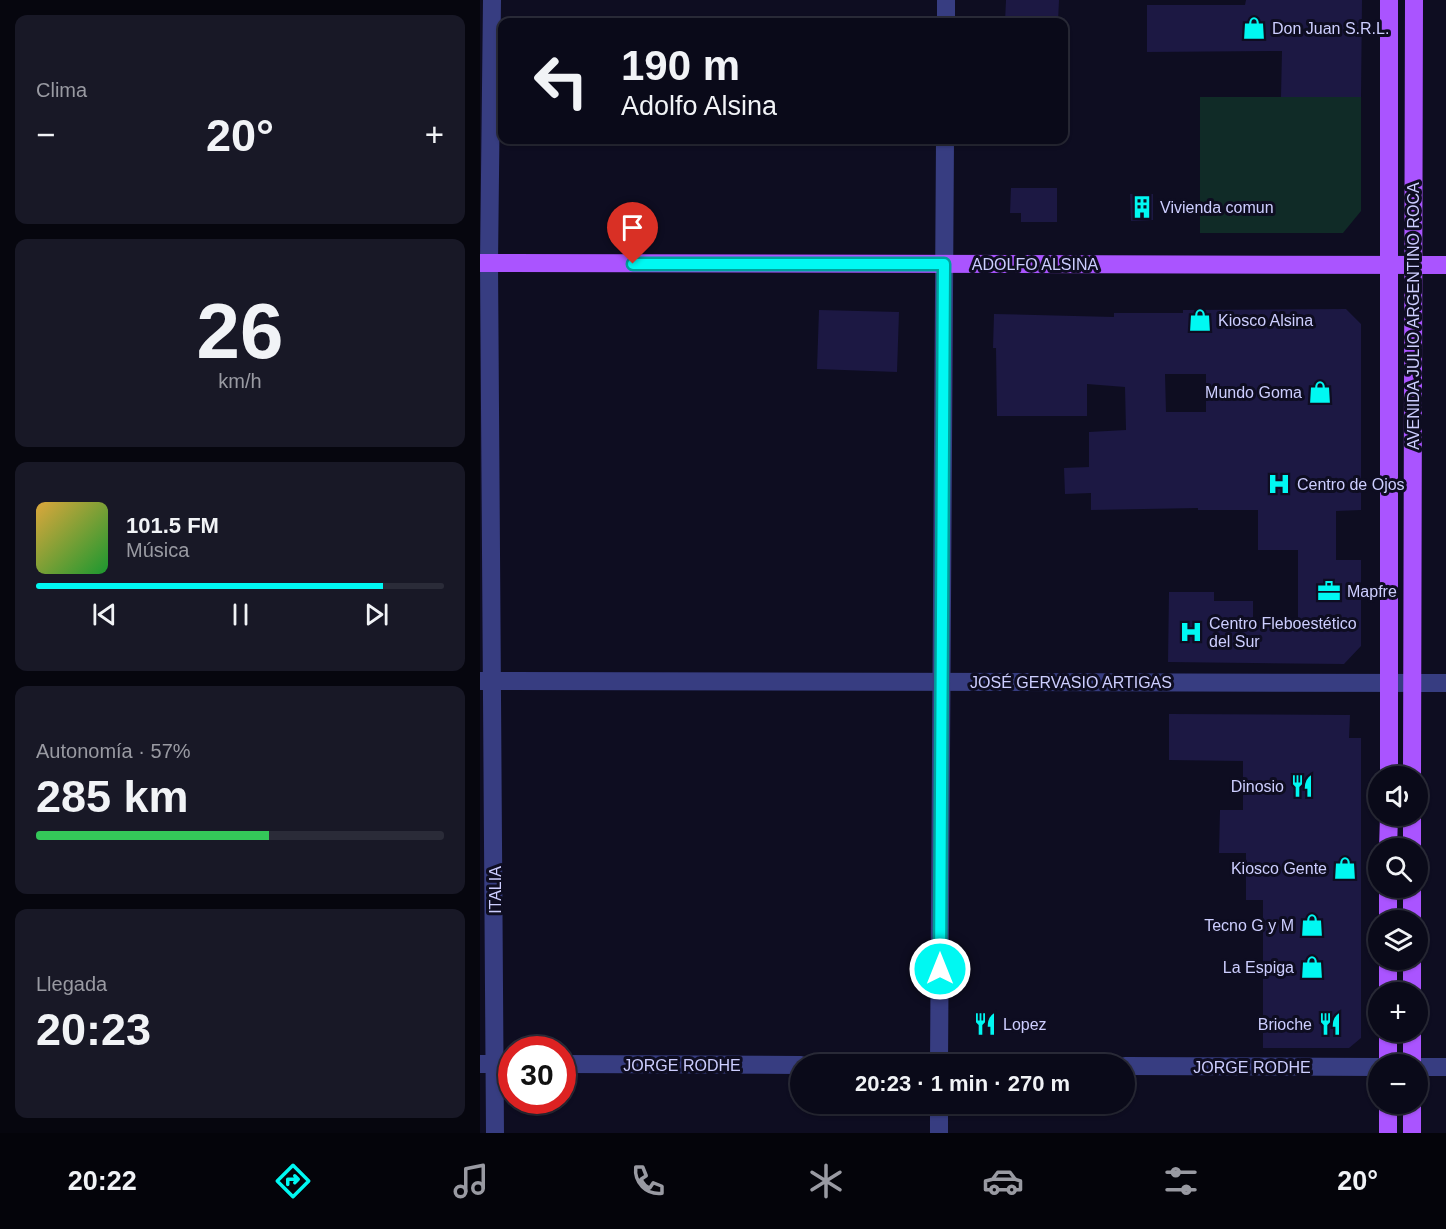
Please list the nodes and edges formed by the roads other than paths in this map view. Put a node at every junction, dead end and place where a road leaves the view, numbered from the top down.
1 (492, 0) edge
2 (946, 0) edge
3 (1389, 0) edge
4 (1414, 0) edge
5 (946, 18) edge
6 (945, 144) edge
7 (485, 263) edge
8 (944, 264) junction
9 (1389, 265) junction
10 (1413, 265) junction
11 (1446, 265) edge
12 (487, 681) edge
13 (942, 682) junction
14 (1389, 683) junction
15 (1412, 683) junction
16 (1446, 683) edge
17 (1389, 766) edge
18 (1412, 766) edge
19 (939, 1054) edge
20 (496, 1064) edge
21 (576, 1064) edge
22 (790, 1065) edge
23 (1135, 1066) edge
24 (1368, 1067) edge
25 (1428, 1067) edge
26 (1446, 1068) edge
27 (939, 1114) edge
28 (1388, 1114) edge
29 (1412, 1114) edge
30 (495, 1133) edge
31 (939, 1133) edge
32 (1388, 1133) edge
33 (1412, 1133) edge

1 - 7 street, ITALIA
2 - 5 street
3 - 9 main road, AVENIDA JULIO ARGENTINO ROCA
4 - 10 main road, AVENIDA JULIO ARGENTINO ROCA
6 - 8 street
7 - 8 main road, ADOLFO ALSINA
7 - 12 street, ITALIA
8 - 9 main road, ADOLFO ALSINA
8 - 13 street
9 - 10 main road, ADOLFO ALSINA
9 - 14 main road, AVENIDA JULIO ARGENTINO ROCA
10 - 11 main road, ADOLFO ALSINA
10 - 15 main road, AVENIDA JULIO ARGENTINO ROCA
12 - 13 street, JOSÉ GERVASIO ARTIGAS
12 - 20 street, ITALIA
13 - 14 street, JOSÉ GERVASIO ARTIGAS
13 - 19 street
14 - 15 street, JOSÉ GERVASIO ARTIGAS
14 - 17 main road, AVENIDA JULIO ARGENTINO ROCA
15 - 16 street, JOSÉ GERVASIO ARTIGAS
15 - 18 main road, AVENIDA JULIO ARGENTINO ROCA
20 - 30 street, ITALIA
21 - 22 street, JORGE RODHE
23 - 24 street, JORGE RODHE
25 - 26 street
27 - 31 street
28 - 32 main road
29 - 33 main road

